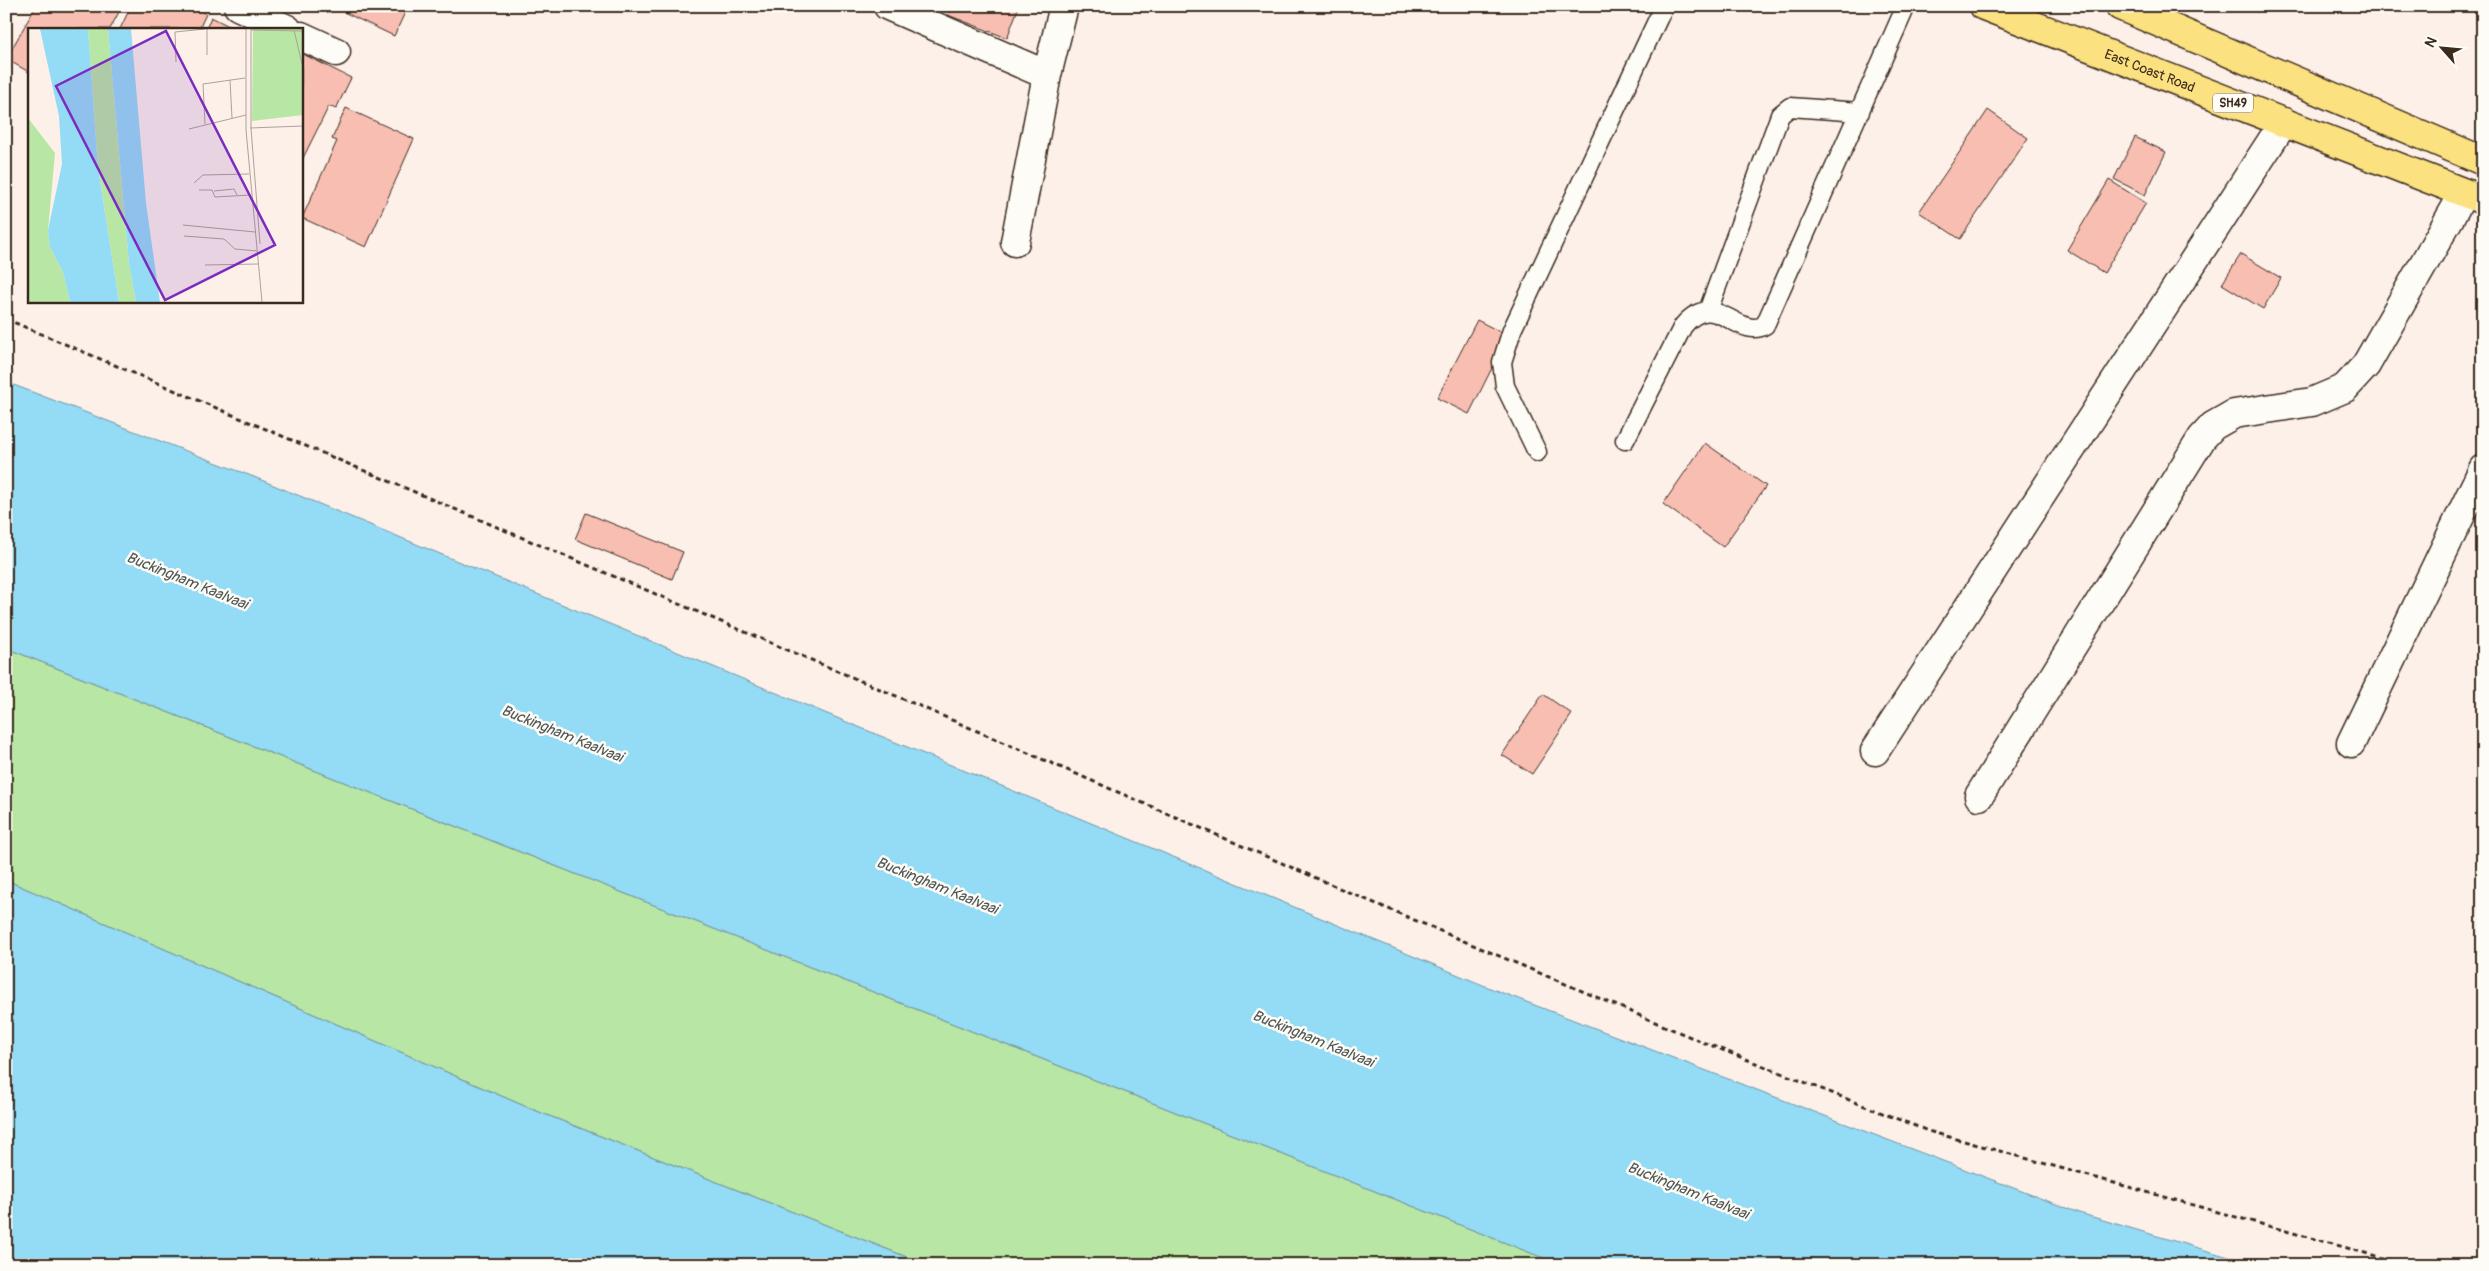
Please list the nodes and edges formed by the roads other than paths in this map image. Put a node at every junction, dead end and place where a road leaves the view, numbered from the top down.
1 (238, 6) edge
2 (888, 6) edge
3 (1064, 6) edge
4 (1664, 6) edge
5 (1906, 6) edge
6 (1984, 6) edge
7 (2120, 6) edge
8 (284, 28) edge
9 (302, 36) edge
10 (336, 52) dead end
11 (1047, 75) junction
12 (1860, 112) junction
13 (2284, 122) junction
14 (2483, 161) edge
15 (2473, 196) edge
16 (1015, 242) dead end
17 (1708, 311) junction
18 (1625, 440) dead end
19 (1537, 452) dead end
20 (2483, 469) edge
21 (2351, 743) dead end
22 (1875, 752) dead end
23 (1979, 796) dead end

1 - 8 street
2 - 11 street
3 - 11 street
4 - 19 lane
5 - 12 lane
6 - 13 main road, East Coast Road / SH49
7 - 14 main road
9 - 10 street
11 - 16 street
12 - 17 lane
12 - 17 lane
13 - 15 main road, East Coast Road / SH49
13 - 22 street
15 - 23 street
17 - 18 lane
20 - 21 street

